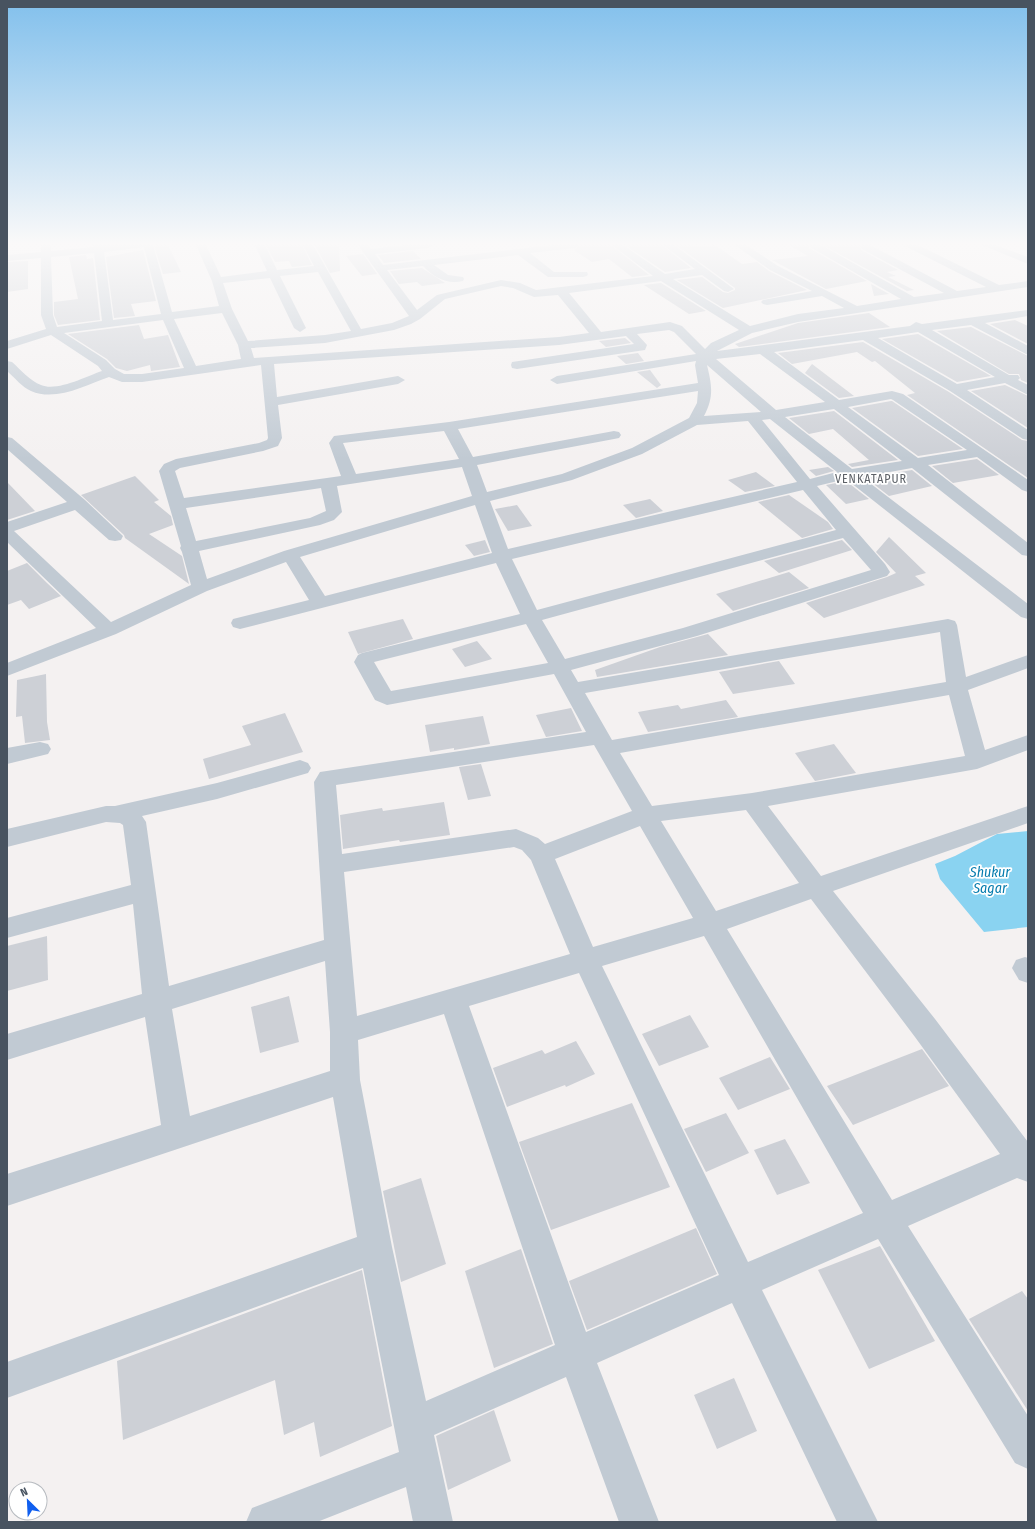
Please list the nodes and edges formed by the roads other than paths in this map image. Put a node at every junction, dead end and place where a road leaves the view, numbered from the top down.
1 (48, 316) edge
2 (107, 316) edge
3 (164, 316) edge
4 (167, 316) edge
5 (230, 316) edge
6 (295, 316) edge
7 (349, 316) edge
8 (582, 316) edge
9 (726, 316) edge
10 (810, 316) edge
11 (898, 316) edge
12 (994, 316) edge
13 (416, 317) edge
14 (971, 320) junction
15 (108, 324) junction
16 (300, 328) dead end
17 (921, 328) junction
18 (748, 330) junction
19 (53, 331) junction
20 (628, 331) junction
21 (358, 333) junction
22 (598, 336) junction
23 (866, 336) junction
24 (7, 345) edge
25 (244, 345) junction
26 (763, 350) junction
27 (1028, 351) edge
28 (705, 356) junction
29 (267, 361) junction
30 (249, 362) junction
31 (7, 365) edge
32 (517, 365) dead end
33 (191, 370) junction
34 (110, 372) junction
35 (1028, 376) edge
36 (1008, 379) junction
37 (398, 380) dead end
38 (558, 380) dead end
39 (705, 386) junction
40 (955, 388) junction
41 (1028, 391) edge
42 (272, 402) junction
43 (836, 405) junction
44 (773, 415) junction
45 (752, 417) junction
46 (694, 421) junction
47 (449, 426) junction
48 (614, 435) dead end
49 (1028, 436) edge
50 (7, 441) edge
51 (980, 452) junction
52 (468, 462) junction
53 (915, 463) junction
54 (850, 474) junction
55 (350, 478) junction
56 (328, 482) junction
57 (807, 484) junction
58 (1028, 487) edge
59 (481, 498) junction
60 (79, 504) junction
61 (178, 504) junction
62 (7, 528) edge
63 (847, 532) junction
64 (7, 533) edge
65 (115, 536) dead end
66 (1025, 546) edge
67 (188, 548) junction
68 (290, 555) junction
69 (502, 556) junction
70 (201, 587) junction
71 (320, 603) junction
72 (1028, 613) edge
73 (531, 617) junction
74 (240, 623) dead end
75 (109, 630) junction
76 (1028, 661) edge
77 (10, 665) edge
78 (560, 667) junction
79 (957, 686) junction
80 (572, 689) junction
81 (603, 742) junction
82 (1028, 742) edge
83 (40, 749) dead end
84 (7, 756) edge
85 (977, 761) junction
86 (300, 768) dead end
87 (752, 801) junction
88 (116, 814) junction
89 (1028, 814) edge
90 (646, 815) junction
91 (7, 838) edge
92 (540, 855) junction
93 (331, 865) junction
94 (816, 888) junction
95 (144, 891) junction
96 (710, 924) junction
97 (7, 928) edge
98 (337, 947) junction
99 (586, 960) junction
100 (453, 999) junction
101 (157, 1002) junction
102 (344, 1032) junction
103 (7, 1047) edge
104 (345, 1080) junction
105 (178, 1134) junction
106 (1026, 1161) edge
107 (7, 1190) edge
108 (885, 1220) junction
109 (375, 1247) junction
110 (740, 1283) junction
111 (576, 1355) junction
112 (7, 1380) edge
113 (412, 1426) junction
114 (1028, 1450) edge
115 (420, 1463) junction
116 (266, 1522) edge
117 (433, 1522) edge
118 (639, 1522) edge
119 (858, 1522) edge

1 - 19 street
2 - 15 street
3 - 15 street
4 - 33 street
5 - 25 street
6 - 16 street
7 - 21 street
8 - 22 street
9 - 18 street
10 - 18 street
11 - 17 street
12 - 14 street
13 - 21 street
14 - 17 street
14 - 27 street
15 - 19 street
17 - 23 street
17 - 36 street
18 - 28 street
19 - 24 street
19 - 34 street
20 - 22 street
20 - 28 street
20 - 32 street
21 - 25 street
22 - 29 street
23 - 26 street
23 - 40 street
25 - 30 street
26 - 28 street
26 - 43 street
28 - 38 street
28 - 39 street
28 - 44 street
29 - 30 street
29 - 42 street
30 - 33 street
31 - 34 street
33 - 34 street
35 - 36 street
36 - 40 street
36 - 41 street
37 - 42 street
39 - 46 street
39 - 47 street
40 - 49 street
42 - 61 street
43 - 44 street
43 - 51 street
43 - 53 street
44 - 45 street
44 - 54 street
45 - 46 street
45 - 57 street
46 - 59 street
47 - 52 street
47 - 55 street
48 - 52 street
50 - 60 street
51 - 53 street
51 - 58 street
52 - 55 street
52 - 59 street
53 - 54 street
53 - 66 street
54 - 57 street
54 - 72 street
55 - 56 street
56 - 61 street
56 - 67 street
57 - 63 street
57 - 69 street
59 - 68 street
59 - 69 street
60 - 62 street
60 - 65 street
61 - 67 street
63 - 73 street
63 - 78 street
64 - 75 street
67 - 70 street
68 - 70 street
68 - 71 street
69 - 71 street
69 - 73 street
70 - 75 street
71 - 74 street
73 - 78 street
73 - 78 street
75 - 77 street
76 - 79 street
78 - 80 street
79 - 80 street
79 - 81 street
79 - 85 street
80 - 81 street
81 - 90 street
81 - 93 street
82 - 85 street
83 - 84 street
85 - 87 street
86 - 88 street
87 - 90 street
87 - 94 street
88 - 91 street
88 - 95 street
89 - 94 street
90 - 92 street
90 - 96 street
92 - 93 street
92 - 99 street
93 - 98 street
94 - 96 street
94 - 106 street
95 - 97 street
95 - 101 street
96 - 99 street
96 - 108 street
98 - 101 street
98 - 102 street
99 - 100 street
99 - 110 street
100 - 102 street
100 - 111 street
101 - 103 street
101 - 105 street
102 - 104 street
104 - 105 street
104 - 109 street
105 - 107 street
106 - 108 street
108 - 110 street
108 - 114 street
109 - 112 street
109 - 113 street
110 - 111 street
110 - 119 street
111 - 113 street
111 - 118 street
113 - 115 street
115 - 116 street
115 - 117 street

